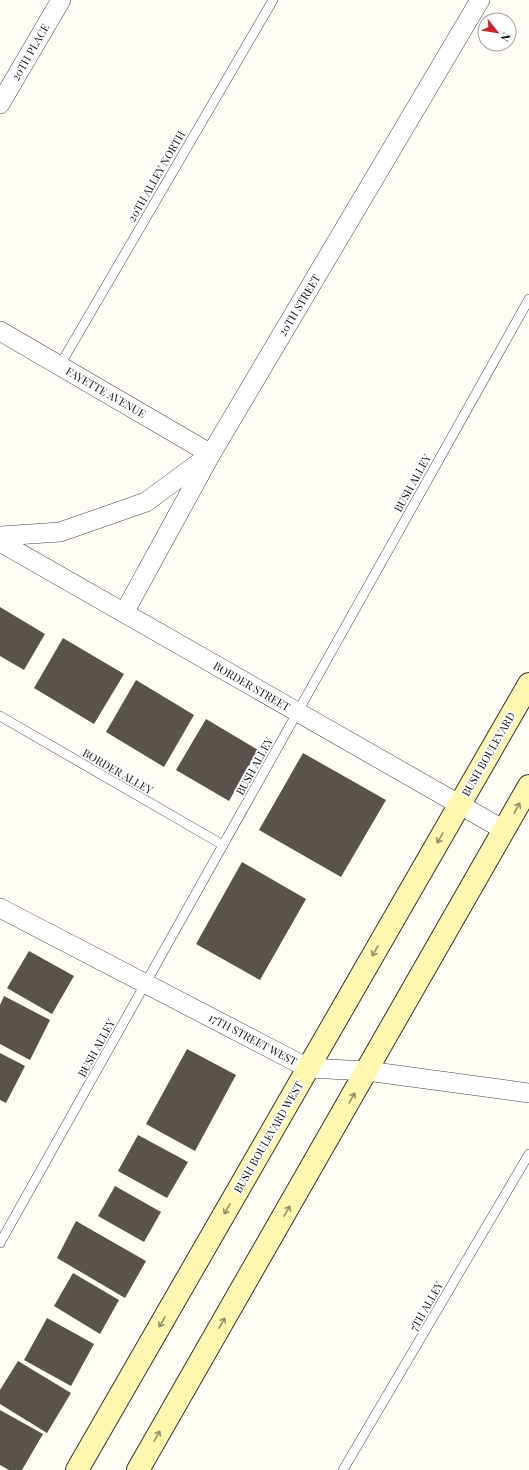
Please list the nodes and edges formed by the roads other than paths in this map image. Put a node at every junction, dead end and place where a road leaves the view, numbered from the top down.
1 (61, 0) edge
2 (273, 0) edge
3 (480, 0) edge
4 (0, 104) edge
5 (529, 299) edge
6 (0, 331) edge
7 (60, 365) junction
8 (211, 454) junction
9 (0, 536) edge
10 (0, 542) edge
11 (124, 613) junction
12 (529, 684) edge
13 (298, 712) junction
14 (0, 716) edge
15 (529, 786) edge
16 (460, 804) junction
17 (504, 830) junction
18 (223, 845) junction
19 (0, 908) edge
20 (146, 983) junction
21 (308, 1068) junction
22 (367, 1070) junction
23 (529, 1094) edge
24 (529, 1154) edge
25 (0, 1243) edge
26 (77, 1470) edge
27 (138, 1470) edge
28 (343, 1470) edge

1 - 4 street, 20TH PLACE
2 - 7 lane, 20TH ALLEY NORTH
3 - 8 street, 20TH STREET
5 - 13 lane, BUSH ALLEY
6 - 7 street, FAYETTE AVENUE
7 - 8 street, FAYETTE AVENUE
8 - 9 street
8 - 11 street, 20TH STREET
10 - 11 street, BORDER STREET
11 - 13 street, BORDER STREET
12 - 16 main road, BUSH BOULEVARD
13 - 16 street, BORDER STREET
13 - 18 lane, BUSH ALLEY
14 - 18 lane, BORDER ALLEY
17 -> 15 main road
16 - 17 street, BORDER STREET
16 -> 21 main road, BUSH BOULEVARD WEST
17 - 22 main road
18 - 20 lane, BUSH ALLEY
19 - 20 street, 17TH STREET WEST
20 - 21 street, 17TH STREET WEST
20 - 25 lane, BUSH ALLEY
21 - 22 street, 17TH STREET WEST
21 -> 26 main road, BUSH BOULEVARD WEST
22 - 23 street, 17TH STREET WEST
27 -> 22 main road
24 - 28 lane, 7TH ALLEY

